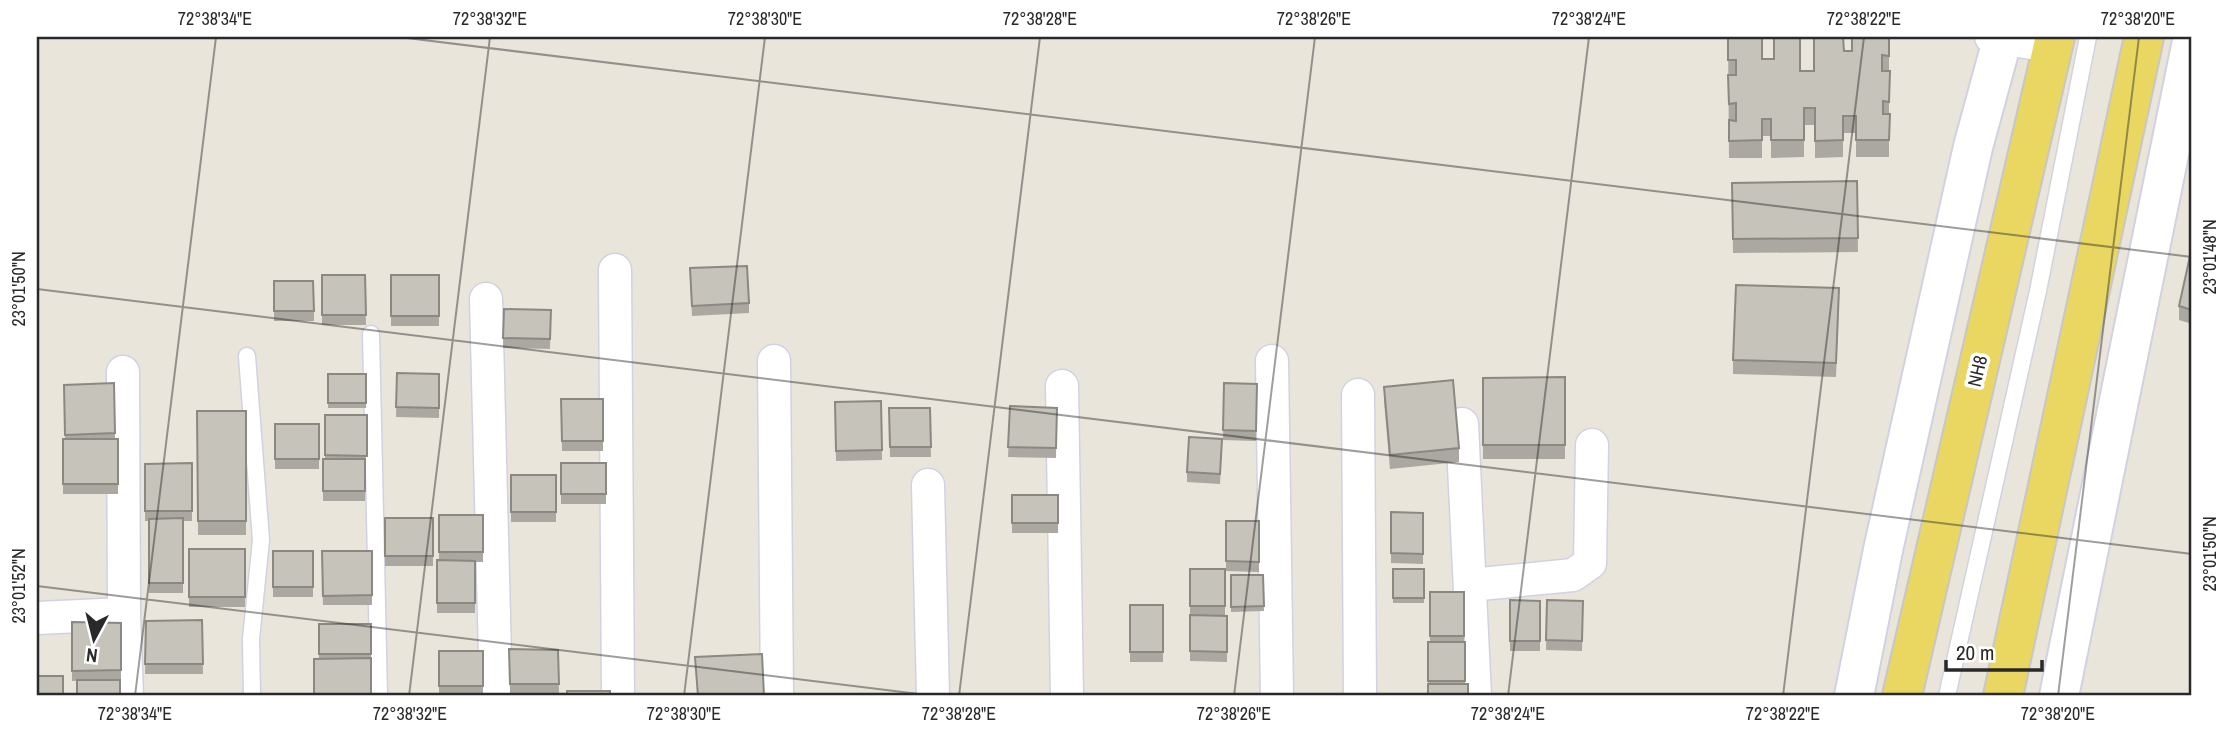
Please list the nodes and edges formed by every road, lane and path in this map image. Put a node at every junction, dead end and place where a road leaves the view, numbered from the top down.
1 (1991, 37) edge
2 (2003, 37) edge
3 (2065, 40) edge
4 (2143, 41) edge
5 (2192, 41) edge
6 (2183, 82) junction
7 (2133, 85) junction
8 (615, 270) dead end
9 (486, 299) dead end
10 (371, 334) dead end
11 (2077, 349) junction
12 (247, 356) dead end
13 (1926, 359) junction
14 (774, 360) dead end
15 (1272, 361) dead end
16 (2128, 362) junction
17 (1978, 367) junction
18 (123, 372) dead end
19 (1062, 386) dead end
20 (1358, 396) dead end
21 (1462, 424) dead end
22 (1592, 445) dead end
23 (928, 485) dead end
24 (1469, 585) junction
25 (124, 614) junction
26 (37, 618) edge
27 (127, 696) edge
28 (252, 696) edge
29 (379, 696) edge
30 (496, 696) edge
31 (618, 696) edge
32 (777, 696) edge
33 (933, 696) edge
34 (1067, 696) edge
35 (1277, 696) edge
36 (1360, 696) edge
37 (1475, 696) edge
38 (1854, 696) edge
39 (1902, 696) edge
40 (1947, 696) edge
41 (2003, 696) edge
42 (2059, 696) edge

1 - 2 street
2 - 3 street
2 - 13 street
3 - 17 main road, NH8
3 - 40 lane
4 - 7 main road
5 - 6 street
6 - 7 street
6 - 16 street
7 - 11 main road
8 - 31 street
9 - 30 street
10 - 29 lane
11 - 16 street
11 - 41 main road
12 - 28 lane
13 - 17 street
13 - 38 street
14 - 32 street
15 - 35 street
16 - 42 street
17 - 39 main road, NH8
18 - 25 street
19 - 34 street
20 - 36 street
21 - 24 street
22 - 24 street
23 - 33 street
24 - 37 street
25 - 26 street
25 - 27 street

